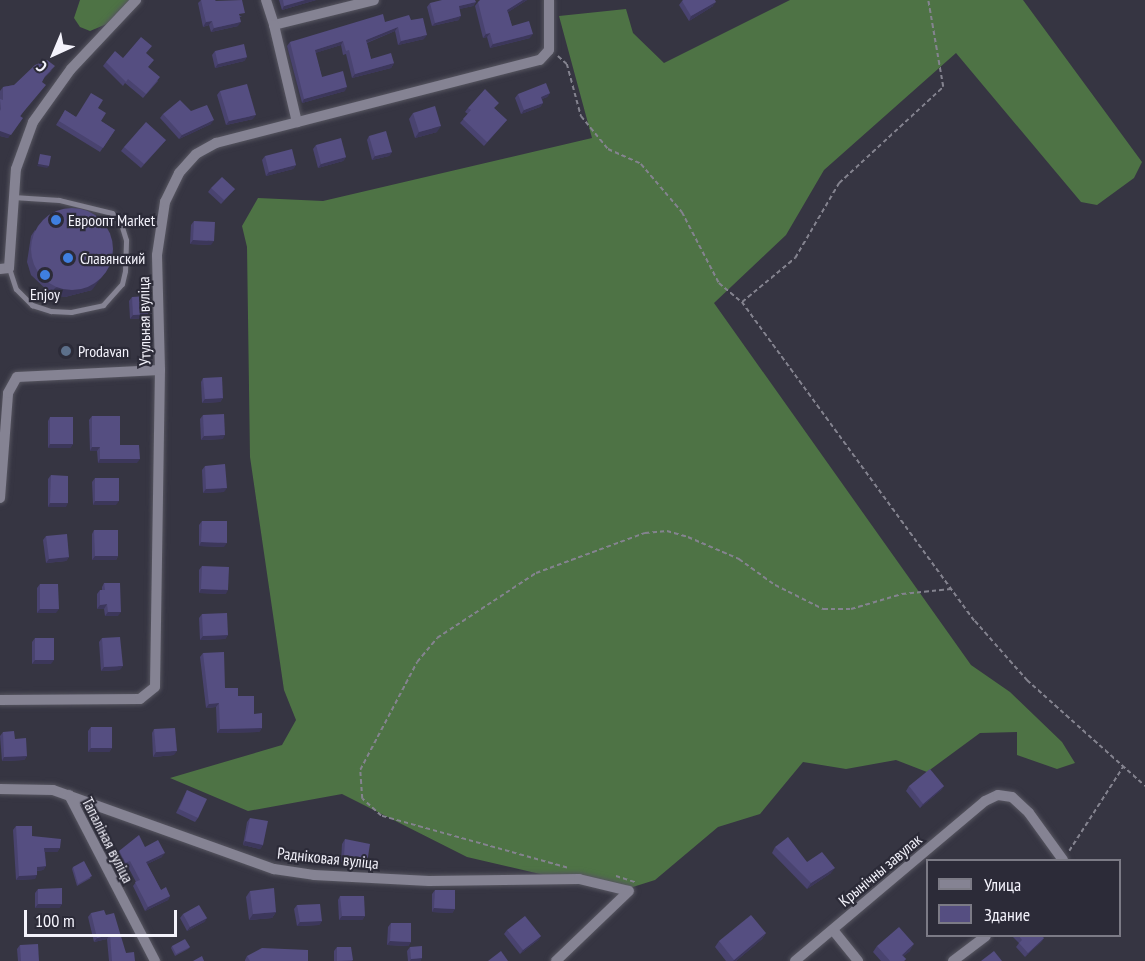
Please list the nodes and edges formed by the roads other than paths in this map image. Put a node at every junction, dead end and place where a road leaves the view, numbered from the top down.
1 (136, 0) edge
2 (266, 0) edge
3 (374, 0) edge
4 (549, 0) edge
5 (274, 26) junction
6 (297, 123) junction
7 (13, 197) junction
8 (4, 254) edge
9 (5, 268) edge
10 (160, 370) junction
11 (0, 498) edge
12 (0, 700) edge
13 (0, 789) edge
14 (69, 795) junction
15 (1062, 859) edge
16 (833, 930) junction
17 (985, 937) edge
18 (155, 961) edge
19 (556, 961) edge
20 (795, 961) edge
21 (858, 961) edge
22 (953, 961) edge

1 - 7 street
2 - 5 street
3 - 5 street
4 - 6 street, Утульная вуліца
5 - 6 street
6 - 10 street, Утульная вуліца
7 - 8 street
7 - 9 lane
8 - 9 street
10 - 11 street
10 - 12 street, Утульная вуліца
13 - 14 street, Радніковая вуліца
14 - 18 street, Тапаліная вуліца
14 - 19 street, Радніковая вуліца
15 - 16 street, Крынічны завулак
16 - 20 street, Крынічны завулак
16 - 21 street
17 - 22 street

